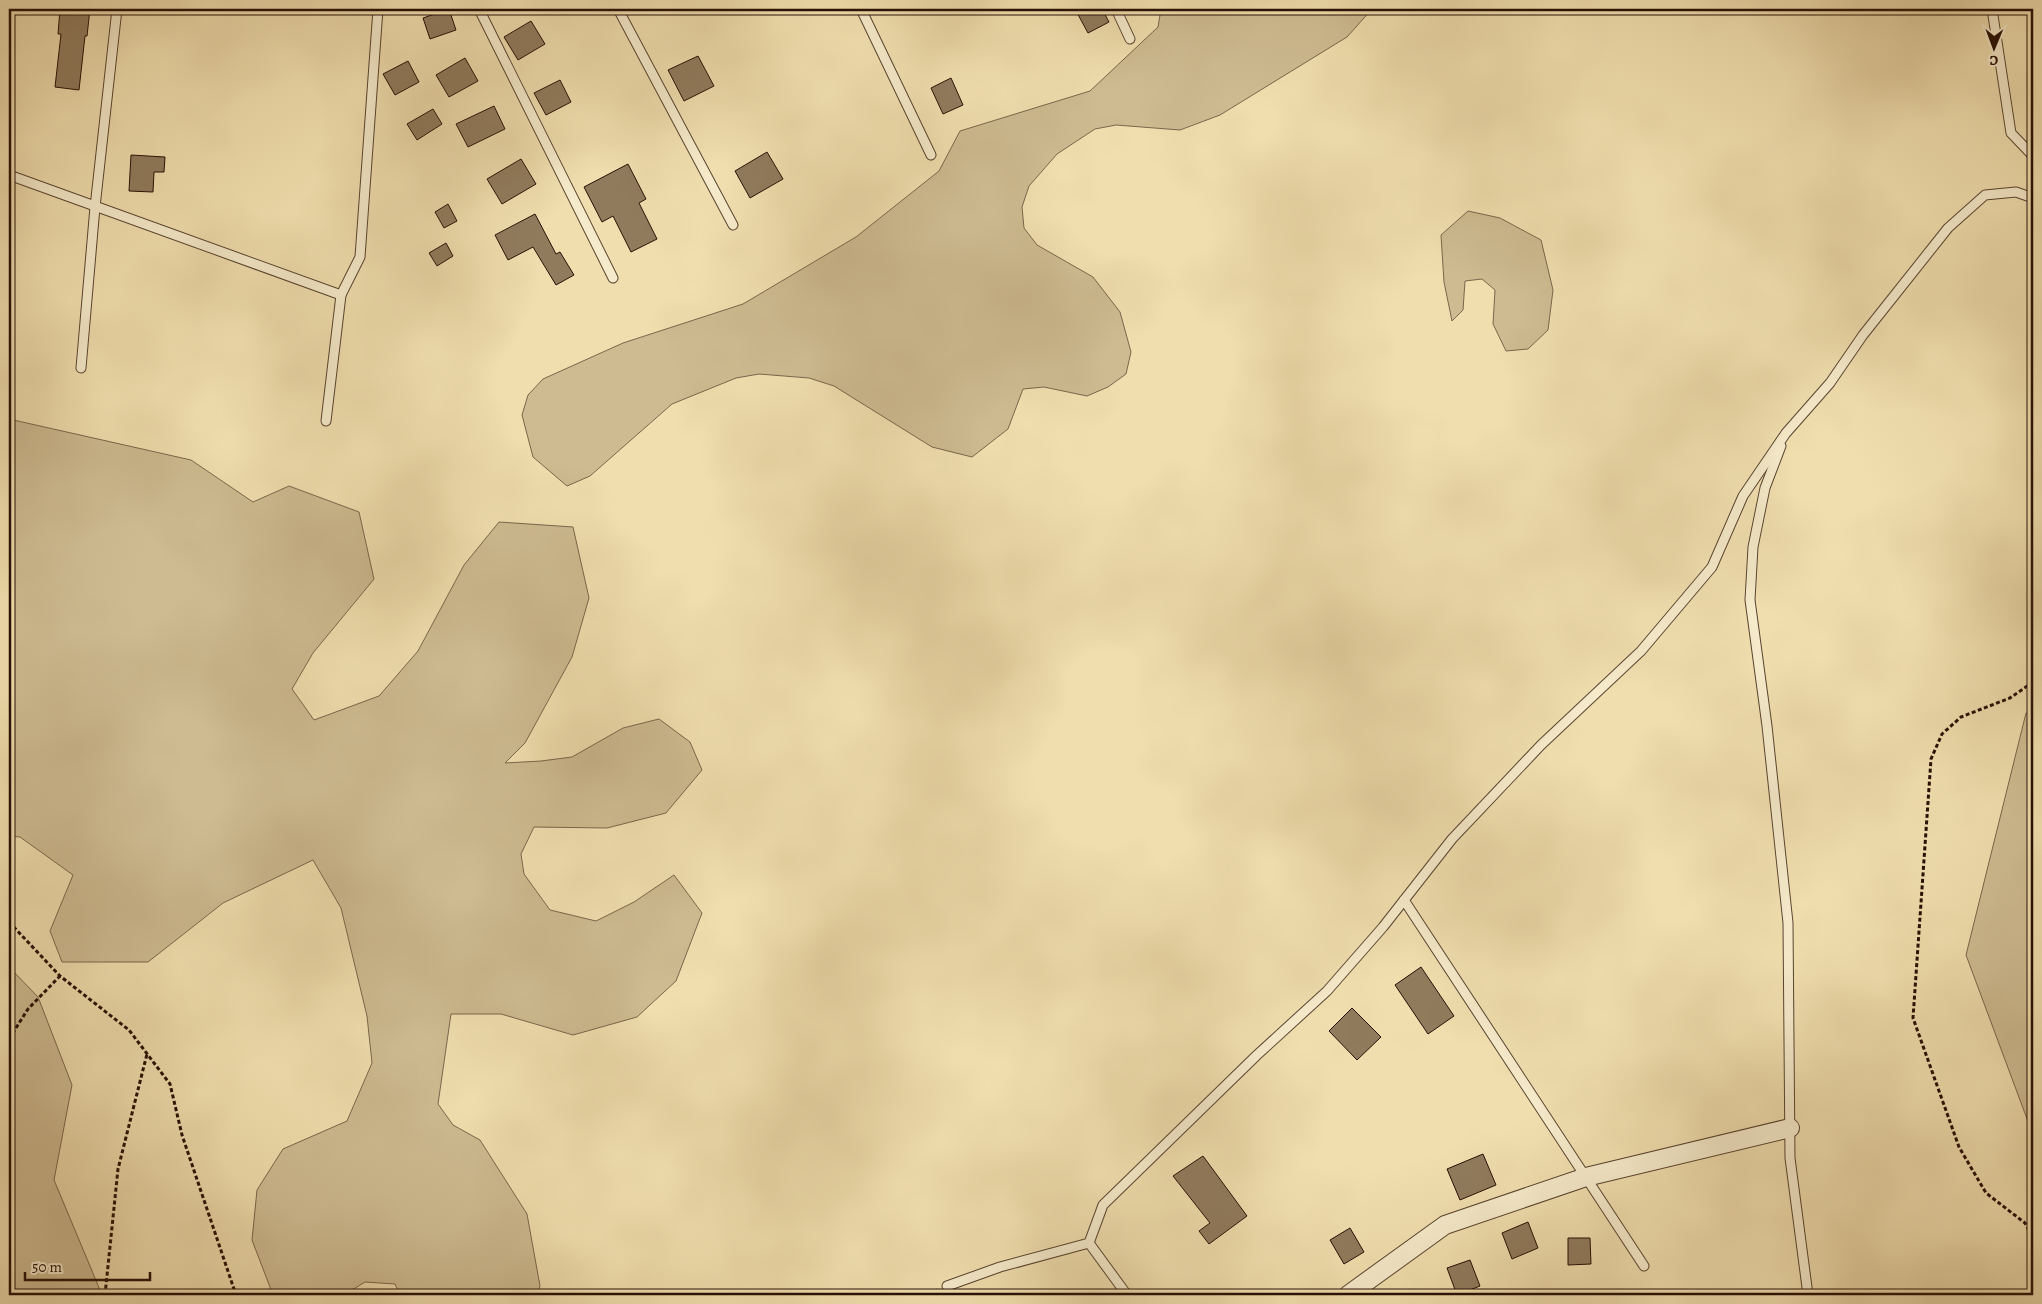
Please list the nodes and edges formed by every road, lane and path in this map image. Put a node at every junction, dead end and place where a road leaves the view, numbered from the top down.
1 (117, 9) edge
2 (378, 9) edge
3 (478, 9) edge
4 (618, 9) edge
5 (861, 9) edge
6 (1116, 9) edge
7 (1992, 9) edge
8 (1130, 39) dead end
9 (931, 155) dead end
10 (2033, 156) edge
11 (9, 175) edge
12 (2033, 198) edge
13 (95, 207) junction
14 (733, 225) dead end
15 (612, 278) dead end
16 (341, 295) junction
17 (81, 368) dead end
18 (326, 421) dead end
19 (1786, 433) junction
20 (2033, 682) edge
21 (1404, 900) junction
22 (9, 922) edge
23 (60, 976) junction
24 (9, 1039) edge
25 (147, 1054) junction
26 (1790, 1128) junction
27 (1586, 1177) junction
28 (2033, 1238) edge
29 (1089, 1243) junction
30 (1644, 1266) dead end
31 (947, 1286) dead end
32 (105, 1295) edge
33 (236, 1295) edge
34 (1127, 1295) edge
35 (1348, 1295) edge
36 (1808, 1295) edge

1 - 13 lane
2 - 16 lane
3 - 15 lane
4 - 14 lane
5 - 9 lane
6 - 8 lane
7 - 10 lane
11 - 13 lane
12 - 19 lane
13 - 16 lane
13 - 17 lane
16 - 18 lane
19 - 21 lane
19 - 26 lane
20 - 28 path
21 - 27 lane
21 - 29 lane
22 - 23 path
23 - 24 path
23 - 25 path
25 - 32 path
25 - 33 path
26 - 27 street
26 - 36 lane
27 - 30 lane
27 - 35 street
29 - 31 lane
29 - 34 lane

